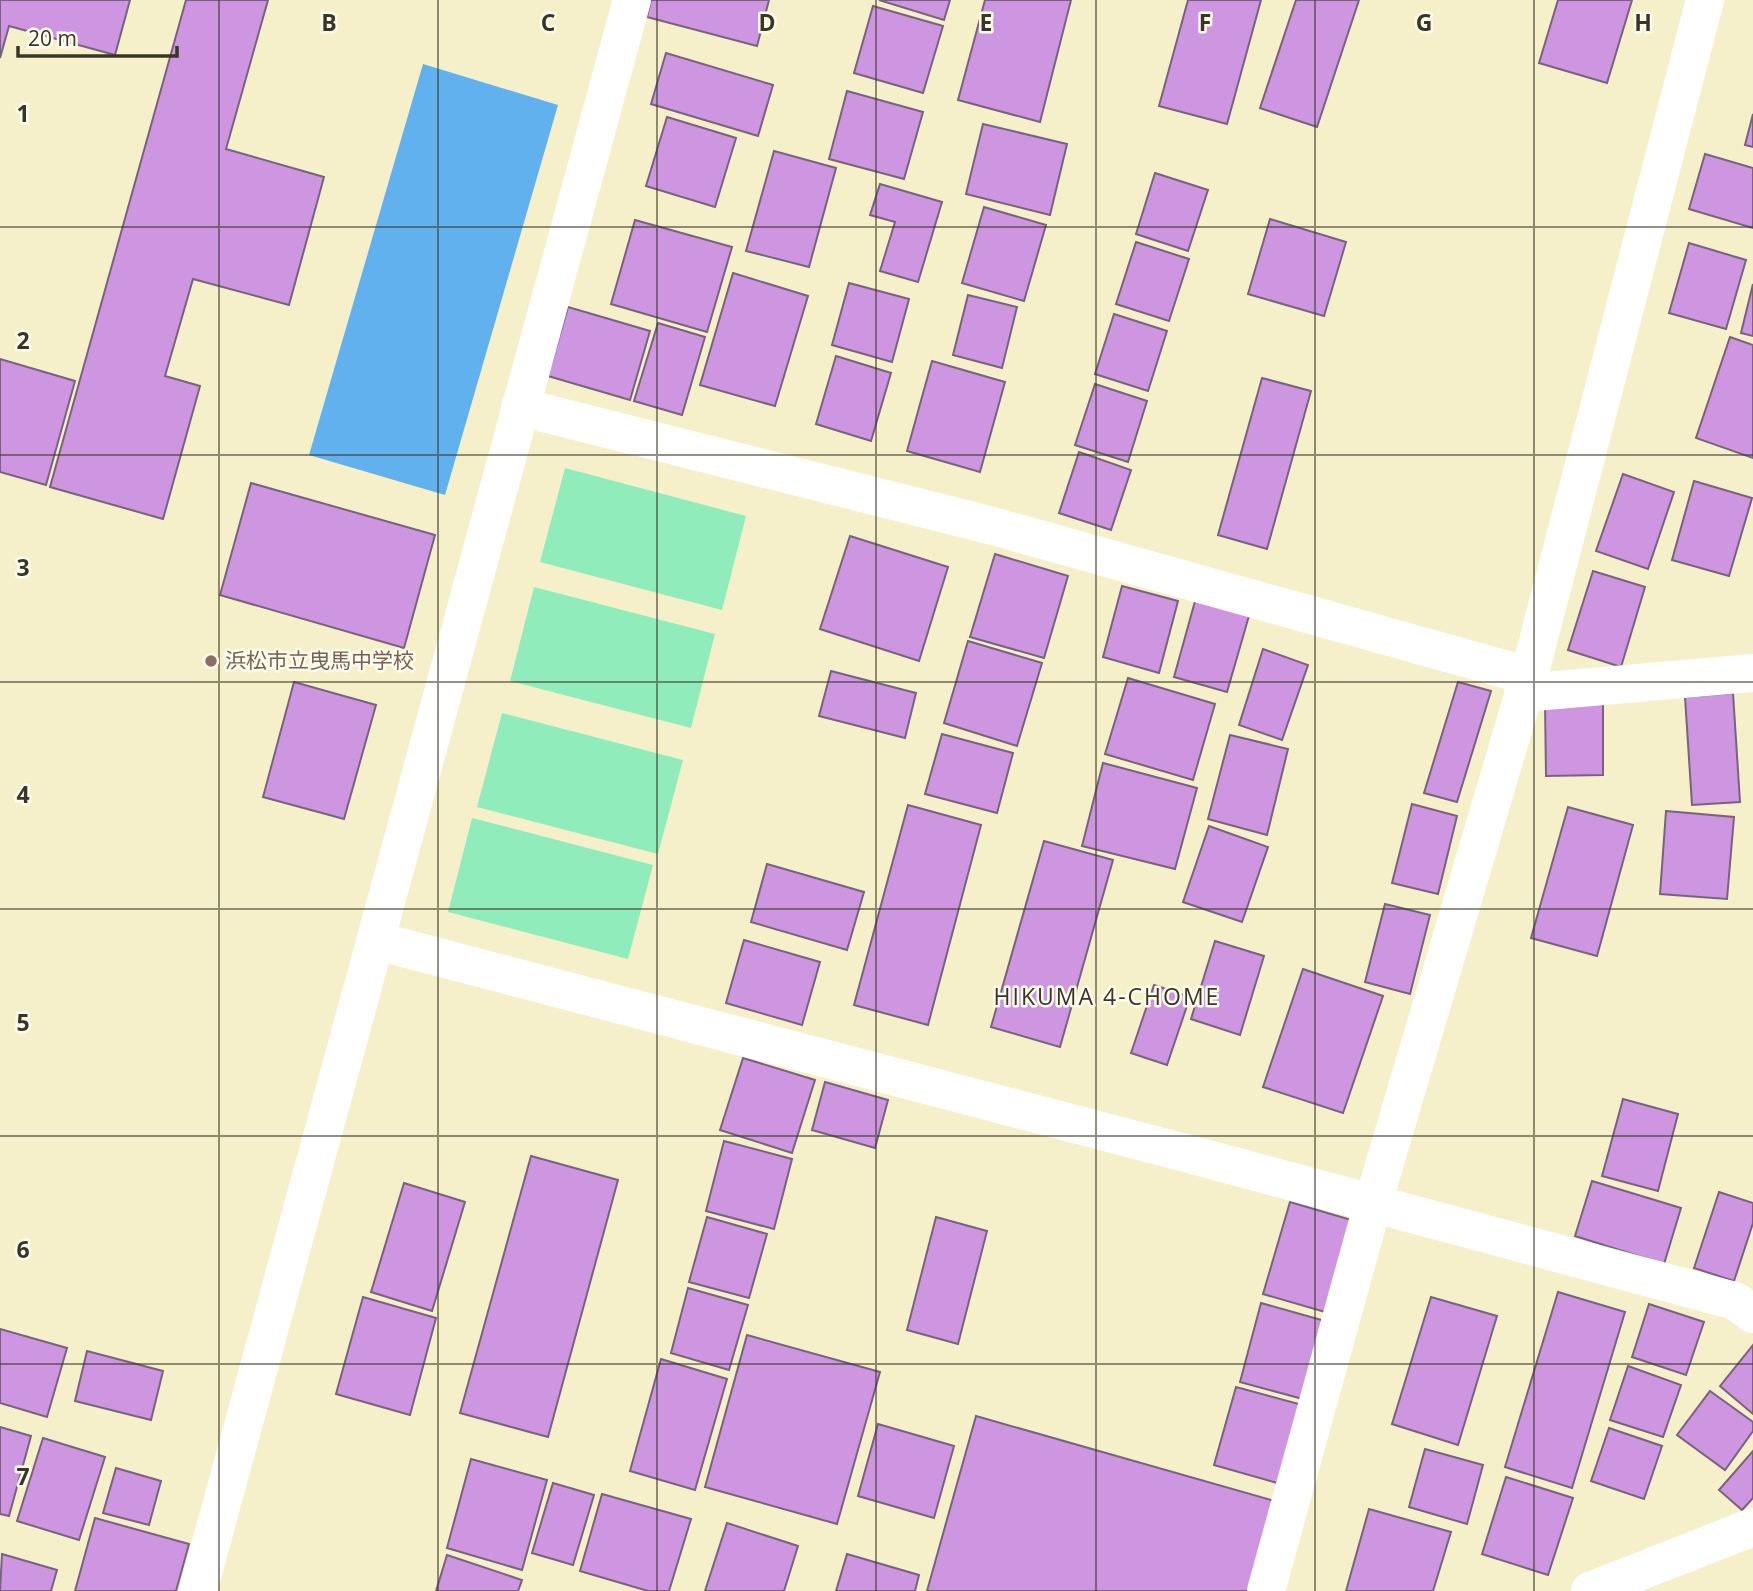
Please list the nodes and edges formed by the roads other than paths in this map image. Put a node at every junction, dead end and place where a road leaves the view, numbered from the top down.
1 (632, 0) edge
2 (1705, 0) edge
3 (520, 407) junction
4 (1753, 673) edge
5 (1526, 685) junction
6 (377, 941) junction
7 (1373, 1203) junction
8 (1753, 1314) edge
9 (1753, 1527) edge
10 (198, 1591) edge
11 (1266, 1591) edge
12 (1590, 1591) edge

1 - 3 street
2 - 5 street
3 - 5 street
3 - 6 street
4 - 5 street
5 - 7 street
6 - 7 street
6 - 10 street
7 - 8 street
7 - 11 street
9 - 12 street

